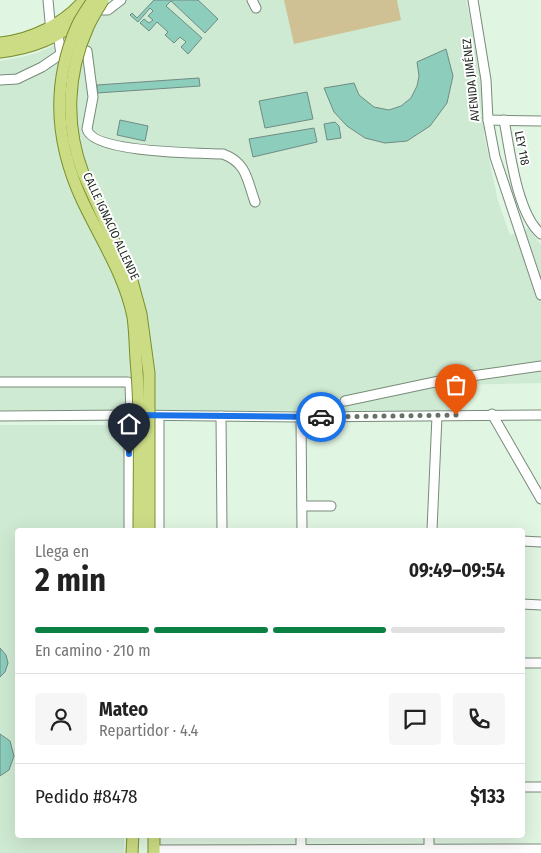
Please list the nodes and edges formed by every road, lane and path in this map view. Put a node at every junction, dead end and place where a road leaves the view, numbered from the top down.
1 (48, 0) edge
2 (84, 0) edge
3 (121, 0) edge
4 (473, 0) edge
5 (98, 2) edge
6 (53, 34) junction
7 (0, 43) edge
8 (0, 52) edge
9 (61, 54) junction
10 (0, 80) edge
11 (488, 120) junction
12 (504, 120) junction
13 (541, 121) edge
14 (255, 202) dead end
15 (541, 234) edge
16 (541, 295) edge
17 (541, 366) edge
18 (0, 382) edge
19 (345, 402) dead end
20 (492, 414) junction
21 (130, 415) junction
22 (541, 415) edge
23 (0, 416) edge
24 (221, 416) junction
25 (437, 416) junction
26 (159, 417) junction
27 (301, 417) junction
28 (541, 499) edge
29 (302, 506) junction
30 (331, 506) dead end
31 (128, 528) edge
32 (138, 528) edge
33 (149, 528) edge
34 (159, 528) edge
35 (222, 528) edge
36 (302, 528) edge
37 (432, 528) edge
38 (525, 541) edge
39 (541, 542) edge
40 (525, 604) edge
41 (541, 604) edge
42 (525, 663) edge
43 (541, 663) edge
44 (525, 787) edge
45 (541, 787) edge
46 (133, 838) edge
47 (154, 838) edge
48 (301, 838) edge
49 (430, 838) edge
50 (541, 849) edge
51 (301, 851) edge
52 (429, 851) edge
53 (154, 852) edge
54 (132, 853) edge

1 - 6 street
2 - 6 main road
3 - 5 street
4 - 11 street, AVENIDA JIMÉNEZ
5 - 6 main road
5 - 32 main road, CALLE IGNACIO ALLENDE, bridge
5 - 33 main road, CALLE IGNACIO ALLENDE, bridge
6 - 7 main road
6 - 8 main road
6 - 9 street
9 - 10 street
9 - 14 street
11 - 12 street
11 - 16 street, AVENIDA JIMÉNEZ
12 - 13 street
12 - 15 street, LEY 118
17 - 19 street
18 - 21 street
20 - 22 street
20 - 25 street
20 - 28 street
21 - 23 street
21 - 26 street
21 - 31 street
24 - 26 street
24 - 27 street
24 - 35 street
25 - 27 street
25 - 37 street
26 - 34 street
27 - 29 street
29 - 30 street
29 - 36 street
38 - 39 street
40 - 41 street
42 - 43 street
44 - 45 street
46 - 54 main road
47 - 53 main road
48 - 51 street
49 - 52 street
50 - 52 street
51 - 52 street
51 - 53 street

